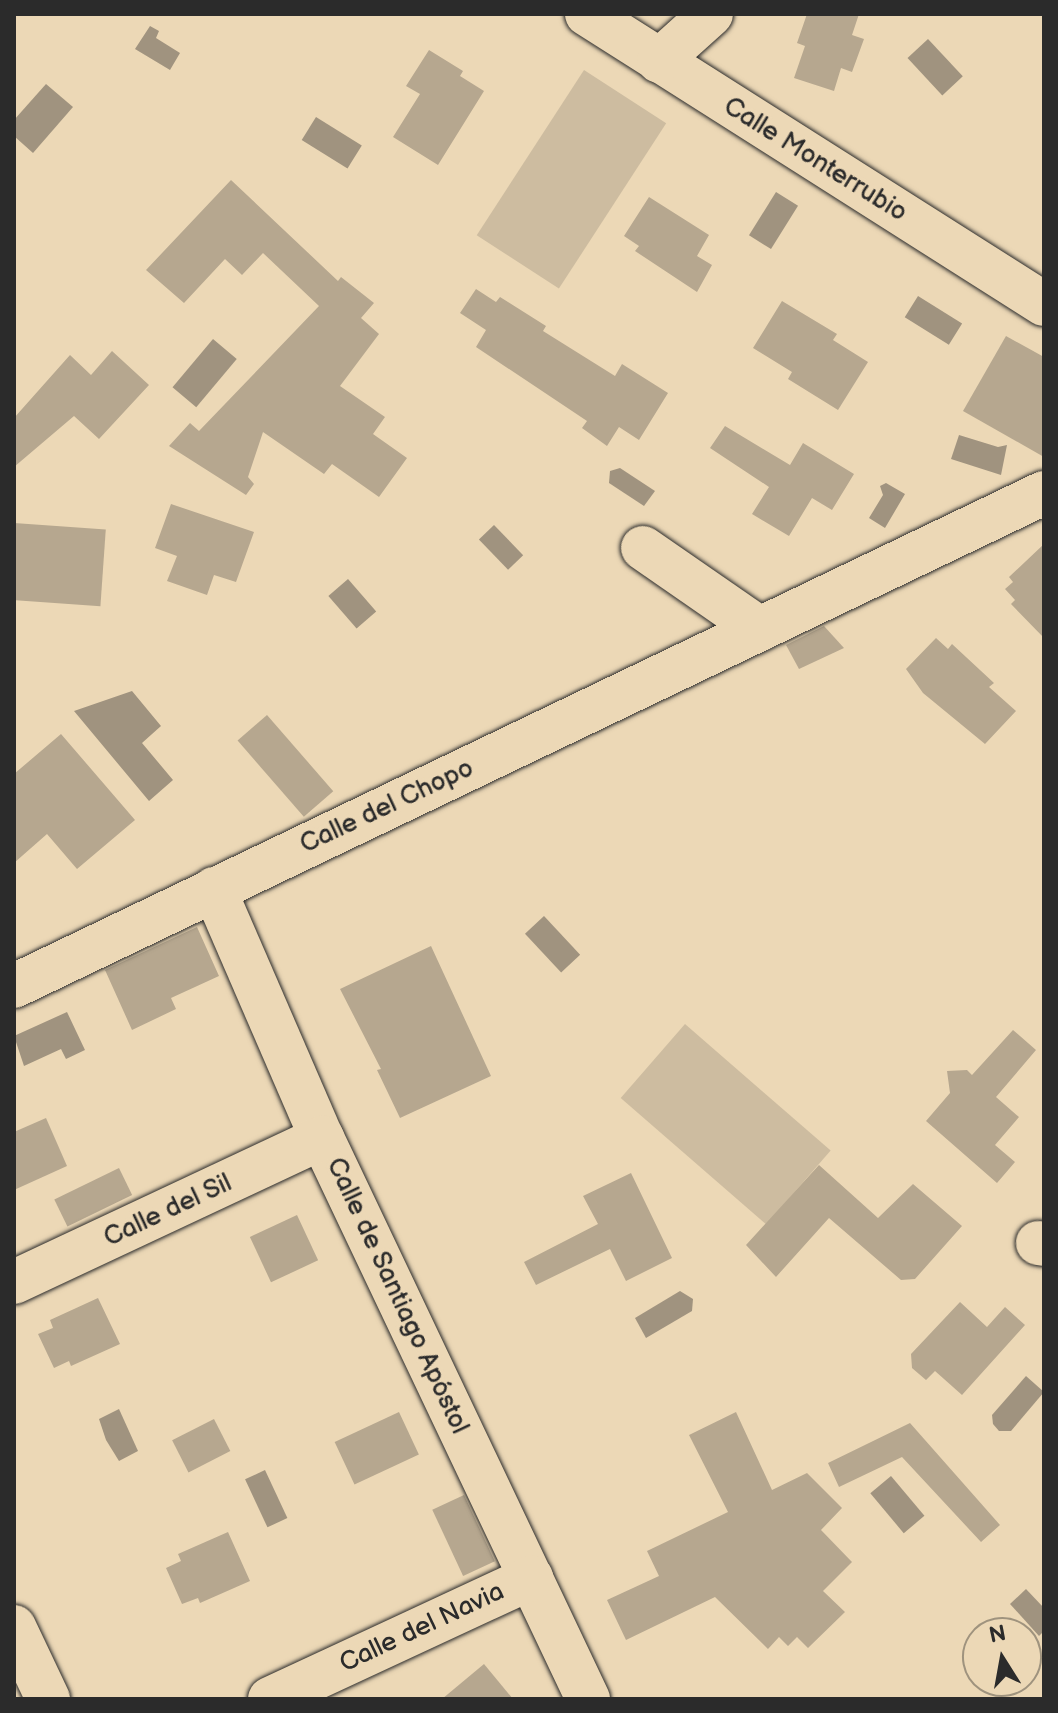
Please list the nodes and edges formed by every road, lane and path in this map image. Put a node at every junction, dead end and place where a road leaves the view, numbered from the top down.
1 (587, 14) edge
2 (711, 14) edge
3 (659, 61) junction
4 (1044, 304) edge
5 (1044, 493) edge
6 (643, 548) dead end
7 (760, 629) junction
8 (214, 889) junction
9 (14, 986) edge
10 (322, 1138) junction
11 (14, 1282) edge
12 (531, 1578) junction
13 (14, 1627) edge
14 (48, 1699) edge
15 (270, 1699) edge
16 (588, 1699) edge

1 - 3 street, Calle Monterrubio
2 - 3 street
3 - 4 street, Calle Monterrubio
5 - 7 street, Calle del Chopo
6 - 7 street
7 - 8 street, Calle del Chopo
8 - 9 street, Calle del Chopo
8 - 10 street, Calle de Santiago Apóstol
10 - 11 street, Calle del Sil
10 - 12 street, Calle de Santiago Apóstol
12 - 15 street, Calle del Navia
12 - 16 street, Calle de Santiago Apóstol
13 - 14 street

